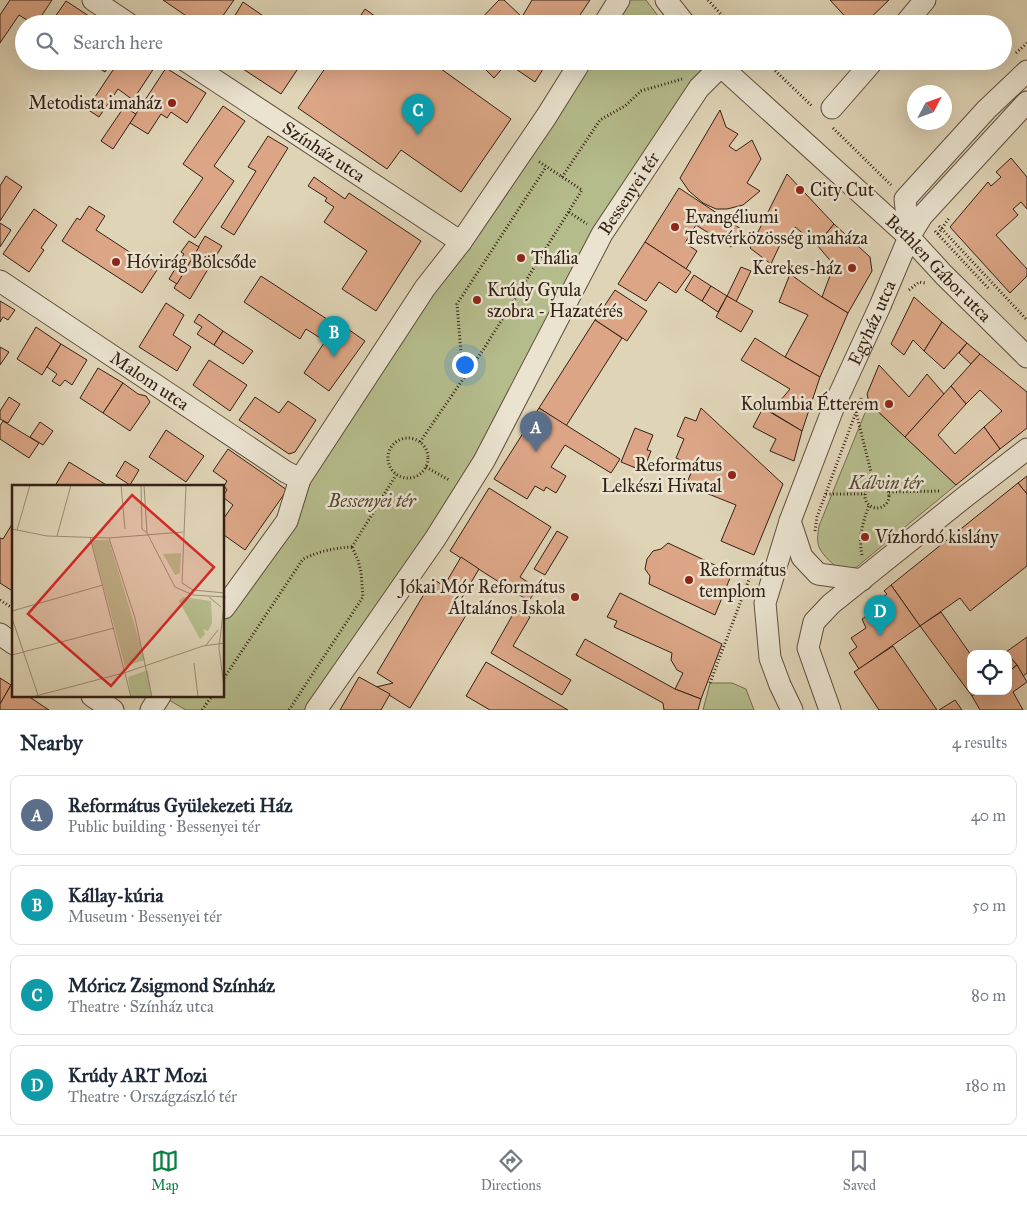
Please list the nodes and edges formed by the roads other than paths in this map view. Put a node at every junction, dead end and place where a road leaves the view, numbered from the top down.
1 (93, 0) edge
2 (619, 0) edge
3 (666, 0) edge
4 (925, 0) edge
5 (116, 15) edge
6 (610, 15) edge
7 (678, 15) edge
8 (912, 15) edge
9 (200, 70) edge
10 (575, 70) edge
11 (712, 70) edge
12 (724, 70) edge
13 (865, 70) edge
14 (1027, 71) edge
15 (1027, 102) edge
16 (832, 108) dead end
17 (909, 237) junction
18 (461, 242) junction
19 (0, 280) edge
20 (1027, 357) edge
21 (1027, 449) edge
22 (300, 479) junction
23 (790, 521) junction
24 (862, 570) junction
25 (225, 607) edge
26 (0, 634) edge
27 (12, 643) edge
28 (95, 698) edge
29 (159, 698) edge
30 (113, 710) edge
31 (151, 710) edge
32 (316, 710) edge
33 (792, 710) edge
34 (830, 710) edge

1 - 5 street
2 - 6 street
3 - 7 street
4 - 8 street
9 - 18 street, Színház utca
10 - 18 street
11 - 32 street, Bessenyei tér
12 - 17 street, Bethlen Gábor utca
13 - 16 street
14 - 17 street, Egyház utca
15 - 17 street, Egyház utca
17 - 20 street, Bethlen Gábor utca
17 - 23 street, Egyház utca
18 - 22 street
19 - 22 street, Malom utca
21 - 24 street
22 - 25 street
23 - 24 street
23 - 33 street
24 - 34 street
26 - 27 street
28 - 30 street
29 - 31 street

